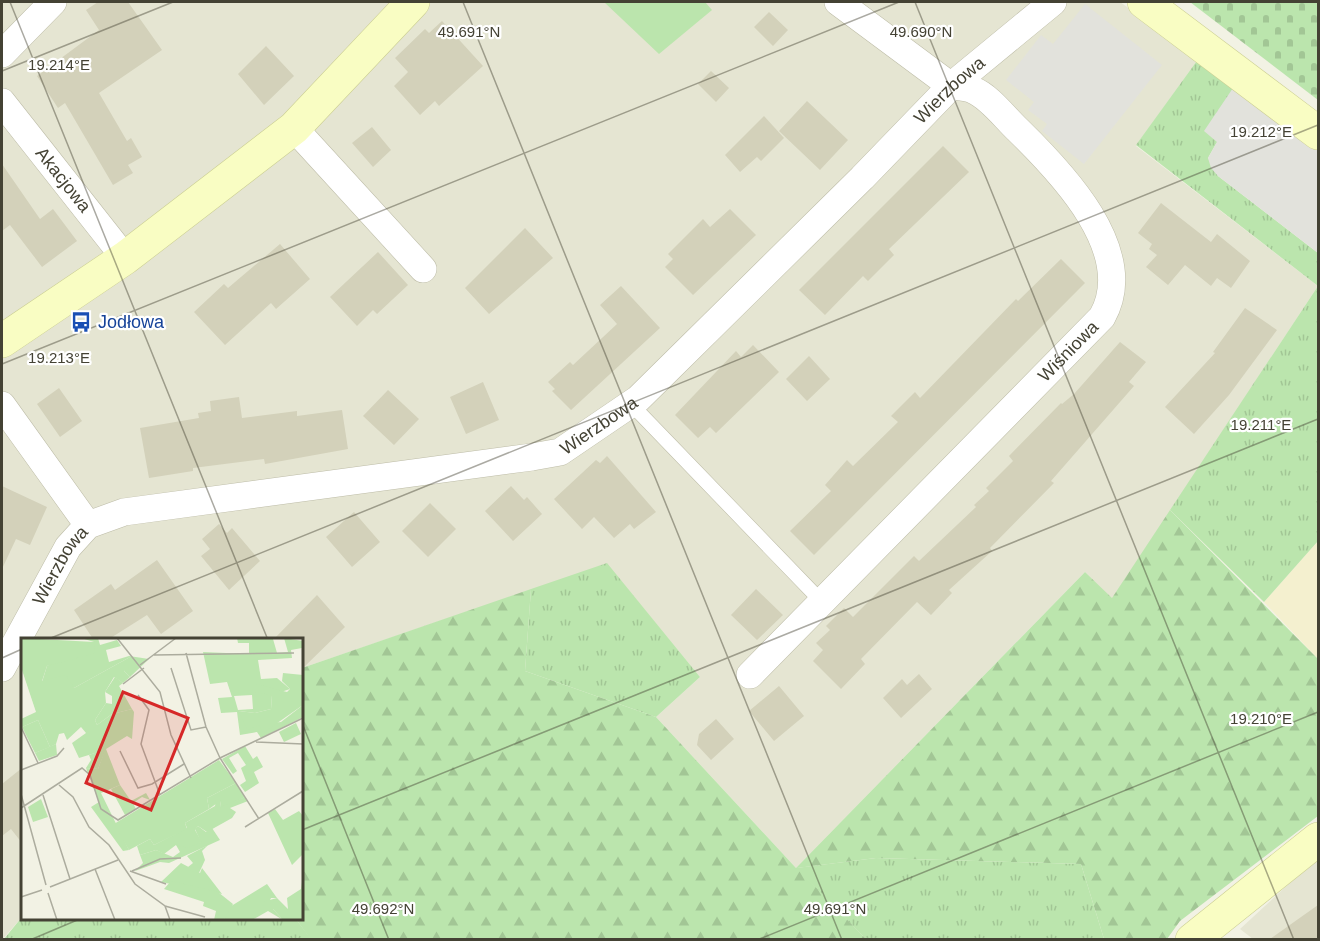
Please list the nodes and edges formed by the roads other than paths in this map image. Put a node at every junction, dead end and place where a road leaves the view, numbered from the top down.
1 (53, 2) edge
2 (413, 2) edge
3 (838, 2) edge
4 (1053, 2) edge
5 (1144, 2) edge
6 (2, 54) edge
7 (951, 86) junction
8 (2, 102) edge
9 (294, 128) junction
10 (1318, 133) edge
11 (124, 258) junction
12 (423, 269) dead end
13 (2, 341) edge
14 (631, 404) junction
15 (2, 405) edge
16 (88, 525) junction
17 (822, 602) junction
18 (2, 668) edge
19 (750, 675) dead end
20 (1318, 839) edge
21 (1192, 939) edge

1 - 6 street
2 - 9 street
3 - 7 street, Wiśniowa
4 - 7 street, Wierzbowa
5 - 10 street
7 - 14 street, Wierzbowa
7 - 17 street, Wiśniowa
8 - 11 street, Akacjowa
9 - 11 street
9 - 12 street
11 - 13 street
14 - 16 street, Wierzbowa
14 - 17 lane
15 - 16 street
16 - 18 street, Wierzbowa
17 - 19 street, Wiśniowa
20 - 21 street

